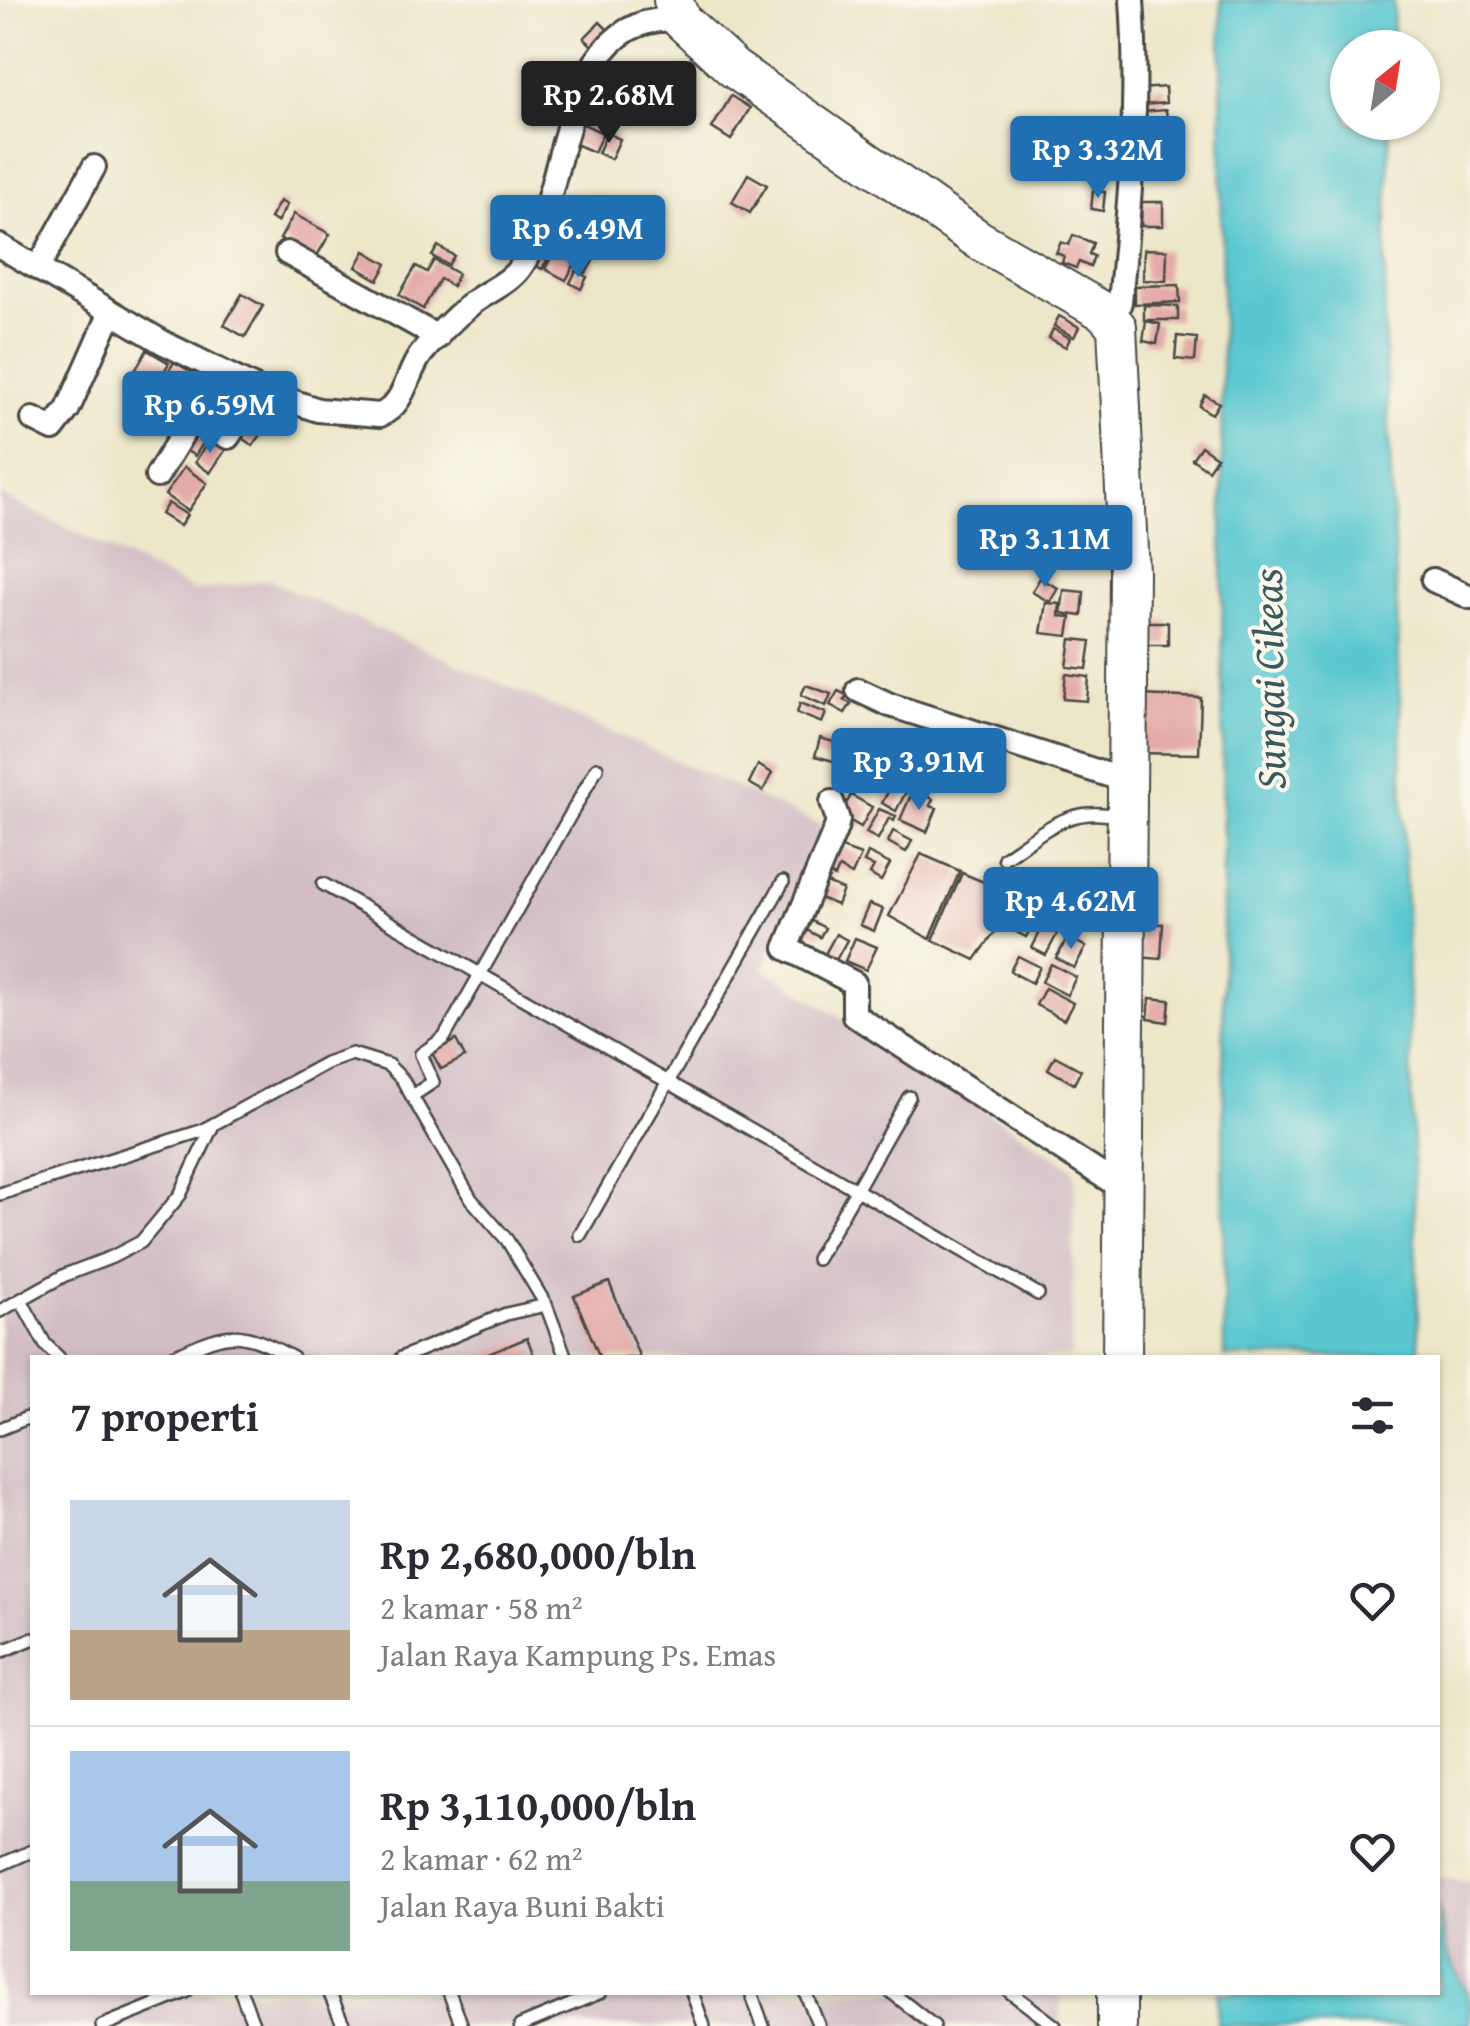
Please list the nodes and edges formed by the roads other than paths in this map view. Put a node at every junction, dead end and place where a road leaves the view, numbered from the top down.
1 (1132, 0) edge
2 (677, 10) edge
3 (94, 167) dead end
4 (0, 246) edge
5 (287, 253) dead end
6 (38, 268) junction
7 (111, 312) junction
8 (1114, 320) junction
9 (438, 338) junction
10 (259, 390) junction
11 (32, 419) dead end
12 (157, 476) dead end
13 (1433, 580) dead end
14 (1470, 597) edge
15 (858, 690) dead end
16 (596, 768) dead end
17 (1126, 799) junction
18 (832, 802) dead end
19 (1004, 858) dead end
20 (783, 882) dead end
21 (323, 884) dead end
22 (480, 974) junction
23 (668, 1082) junction
24 (412, 1096) junction
25 (909, 1097) dead end
26 (213, 1125) junction
27 (856, 1190) junction
28 (1122, 1190) junction
29 (0, 1194) edge
30 (580, 1234) dead end
31 (817, 1259) dead end
32 (1038, 1294) dead end
33 (21, 1300) junction
34 (546, 1304) junction
35 (0, 1311) edge
36 (55, 1355) edge
37 (177, 1355) edge
38 (289, 1355) edge
39 (408, 1355) edge
40 (565, 1355) edge
41 (1122, 1355) edge
42 (30, 1417) edge
43 (0, 1430) edge
44 (30, 1640) edge
45 (0, 1652) edge
46 (30, 1852) edge
47 (0, 1865) edge
48 (179, 1995) edge
49 (241, 1995) edge
50 (330, 1995) edge
51 (450, 1995) edge
52 (595, 1995) edge
53 (693, 1995) edge
54 (752, 1995) edge
55 (806, 1995) edge
56 (894, 1995) edge
57 (1014, 1995) edge
58 (1117, 1995) edge
59 (102, 2026) edge
60 (254, 2026) edge
61 (344, 2026) edge
62 (462, 2026) edge
63 (520, 2026) edge
64 (704, 2026) edge
65 (763, 2026) edge
66 (819, 2026) edge
67 (934, 2026) edge
68 (1055, 2026) edge
69 (1117, 2026) edge

1 - 8 street
2 - 8 main road
2 - 9 street
3 - 6 street
4 - 6 street
5 - 9 street
6 - 7 street
7 - 10 street
7 - 11 street
8 - 17 main road
9 - 10 street
10 - 12 street
13 - 14 street
15 - 17 street
16 - 22 lane
17 - 19 lane
17 - 28 main road
18 - 28 street
20 - 23 lane
21 - 22 lane
22 - 23 lane
22 - 24 lane
23 - 27 lane
23 - 30 lane
24 - 26 lane
24 - 34 lane
25 - 27 lane
26 - 29 lane
26 - 33 lane
27 - 31 lane
27 - 32 lane
28 - 41 main road
33 - 35 lane
33 - 36 lane
34 - 39 lane
34 - 40 lane
37 - 38 lane
42 - 43 lane
44 - 45 lane
46 - 47 lane
48 - 59 lane
49 - 60 lane
50 - 61 lane
51 - 62 lane
52 - 63 lane
53 - 64 lane
54 - 65 lane
55 - 66 lane
56 - 67 lane
57 - 68 lane
58 - 69 main road

